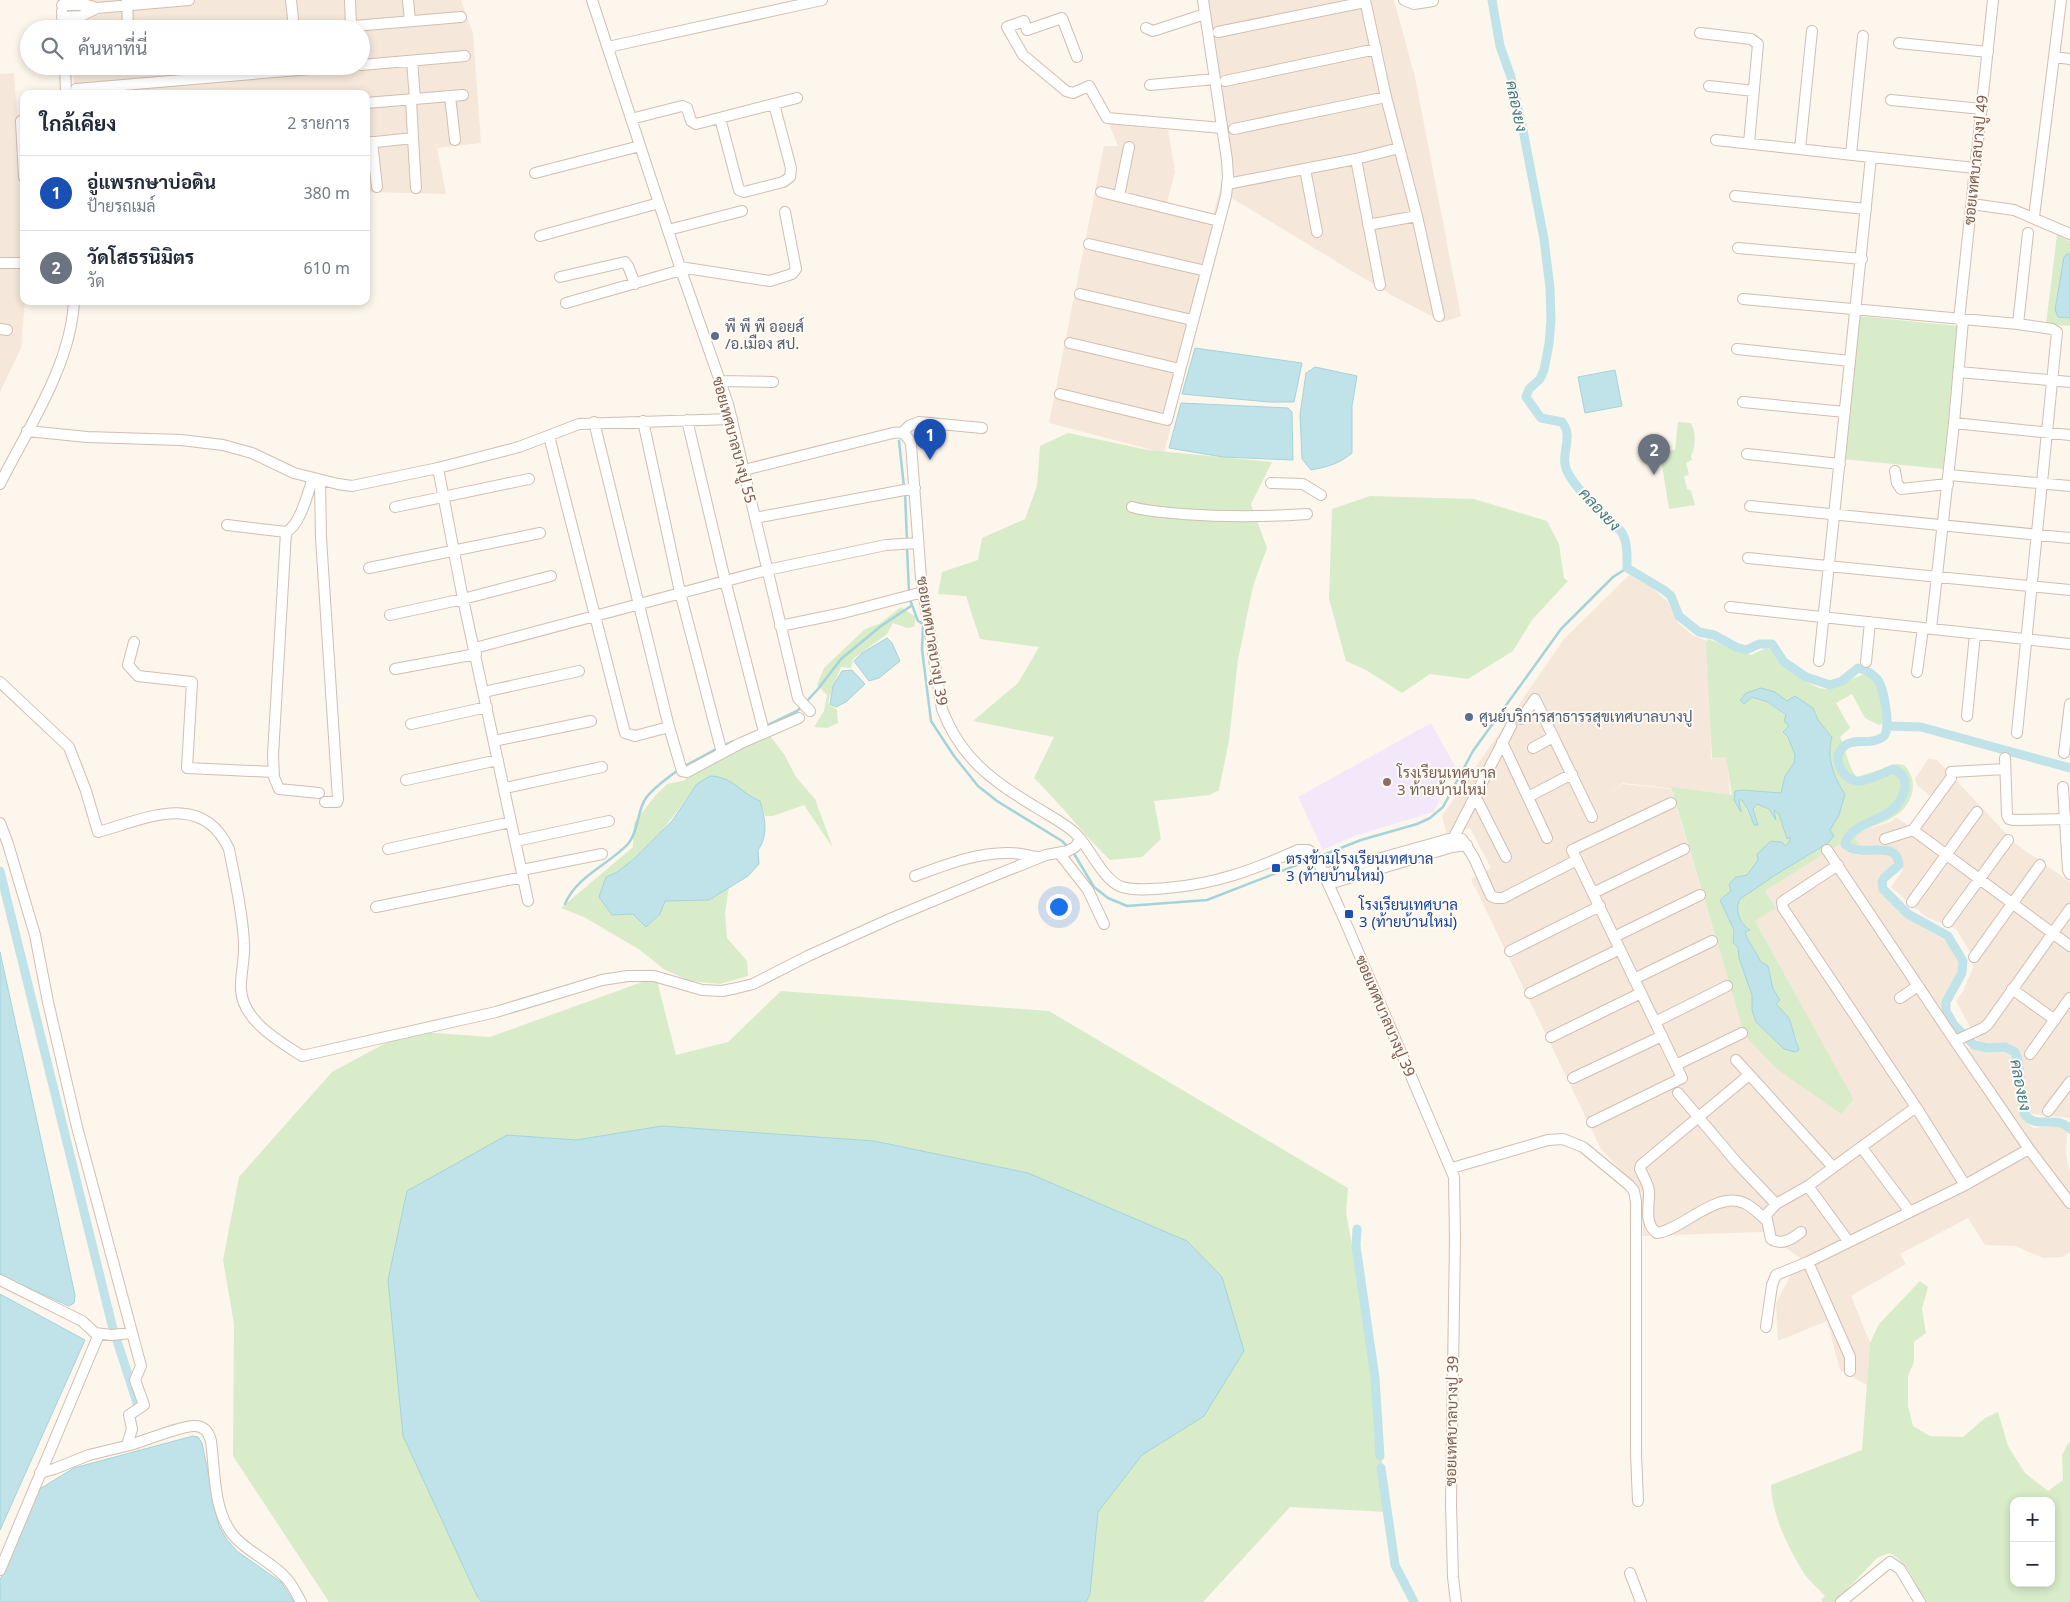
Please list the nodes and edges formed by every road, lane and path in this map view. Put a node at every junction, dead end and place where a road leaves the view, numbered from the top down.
1 (189, 0) edge
2 (291, 0) edge
3 (350, 0) edge
4 (408, 0) edge
5 (592, 0) edge
6 (822, 0) edge
7 (1203, 0) edge
8 (1404, 0) edge
9 (1994, 0) edge
10 (2061, 0) edge
11 (1365, 1) edge
12 (1433, 1) edge
13 (61, 3) edge
14 (127, 3) edge
15 (97, 8) junction
16 (1205, 14) junction
17 (62, 17) junction
18 (461, 17) dead end
19 (62, 20) edge
20 (128, 20) edge
21 (293, 20) edge
22 (351, 20) edge
23 (410, 21) junction
24 (370, 24) edge
25 (1146, 28) dead end
26 (1812, 31) dead end
27 (1218, 32) dead end
28 (1700, 33) dead end
29 (1863, 36) dead end
30 (1900, 42) dead end
31 (608, 47) junction
32 (1376, 49) junction
33 (1988, 52) junction
34 (465, 56) dead end
35 (1078, 57) dead end
36 (2054, 57) junction
37 (2070, 59) edge
38 (412, 61) junction
39 (370, 64) edge
40 (67, 75) edge
41 (258, 75) edge
42 (1220, 80) junction
43 (1150, 85) dead end
44 (1709, 86) dead end
45 (121, 89) edge
46 (71, 90) edge
47 (96, 90) edge
48 (1754, 91) junction
49 (463, 95) dead end
50 (450, 96) junction
51 (798, 98) dead end
52 (1386, 98) junction
53 (413, 99) junction
54 (1891, 100) dead end
55 (370, 103) edge
56 (774, 104) junction
57 (1982, 109) junction
58 (720, 118) junction
59 (631, 119) junction
60 (1222, 128) junction
61 (1234, 129) dead end
62 (413, 138) junction
63 (456, 140) dead end
64 (1716, 140) dead end
65 (370, 142) edge
66 (1749, 143) junction
67 (640, 146) junction
68 (1129, 147) dead end
69 (370, 148) edge
70 (1399, 148) junction
71 (1800, 149) junction
72 (1851, 154) junction
73 (1871, 157) junction
74 (1356, 159) junction
75 (1975, 168) junction
76 (1305, 169) junction
77 (535, 173) dead end
78 (1228, 184) junction
79 (377, 187) dead end
80 (416, 188) dead end
81 (1101, 192) dead end
82 (1119, 196) junction
83 (1736, 196) dead end
84 (659, 203) junction
85 (1972, 204) junction
86 (1866, 209) junction
87 (742, 211) dead end
88 (785, 212) dead end
89 (1417, 216) junction
90 (2034, 217) junction
91 (1219, 222) junction
92 (1368, 225) junction
93 (668, 230) junction
94 (1317, 232) dead end
95 (2028, 233) dead end
96 (2070, 234) edge
97 (540, 236) dead end
98 (1089, 244) dead end
99 (1738, 248) dead end
100 (1862, 259) junction
101 (20, 261) edge
102 (0, 263) edge
103 (680, 268) junction
104 (1206, 271) junction
105 (560, 277) dead end
106 (635, 284) junction
107 (1380, 285) dead end
108 (1080, 294) dead end
109 (1743, 300) dead end
110 (566, 302) dead end
111 (73, 305) edge
112 (1856, 310) junction
113 (1439, 316) dead end
114 (1192, 320) junction
115 (1961, 320) junction
116 (2018, 324) junction
117 (1070, 343) dead end
118 (1738, 349) dead end
119 (1850, 361) junction
120 (1180, 369) junction
121 (1959, 372) junction
122 (2052, 380) junction
123 (720, 381) junction
124 (773, 382) dead end
125 (2070, 382) edge
126 (1060, 394) dead end
127 (1743, 402) dead end
128 (1845, 412) junction
129 (732, 419) junction
130 (687, 420) junction
131 (643, 421) junction
132 (594, 422) junction
133 (1954, 424) junction
134 (982, 428) dead end
135 (27, 431) junction
136 (902, 433) junction
137 (2047, 433) junction
138 (2070, 435) edge
139 (549, 436) junction
140 (1747, 454) dead end
141 (1840, 464) junction
142 (438, 468) junction
143 (744, 470) junction
144 (1895, 471) dead end
145 (316, 479) junction
146 (529, 479) dead end
147 (1948, 480) junction
148 (2042, 483) junction
149 (0, 484) edge
150 (1271, 484) dead end
151 (2070, 486) edge
152 (908, 490) junction
153 (1321, 495) dead end
154 (444, 498) junction
155 (1750, 506) dead end
156 (395, 507) dead end
157 (1132, 507) dead end
158 (1307, 514) dead end
159 (1835, 515) junction
160 (755, 518) junction
161 (227, 525) dead end
162 (1943, 526) junction
163 (286, 532) junction
164 (540, 533) dead end
165 (2037, 535) junction
166 (2070, 538) edge
167 (911, 543) junction
168 (454, 550) junction
169 (1748, 558) dead end
170 (1829, 566) junction
171 (369, 568) dead end
172 (766, 570) junction
173 (551, 576) dead end
174 (1937, 577) junction
175 (725, 580) junction
176 (2032, 586) junction
177 (2070, 590) edge
178 (680, 592) junction
179 (918, 593) junction
180 (463, 599) junction
181 (639, 603) junction
182 (1730, 607) dead end
183 (390, 615) dead end
184 (595, 616) junction
185 (1824, 618) junction
186 (1870, 622) junction
187 (780, 626) junction
188 (1927, 629) junction
189 (1975, 634) junction
190 (2026, 640) junction
191 (134, 642) dead end
192 (2070, 644) edge
193 (475, 651) junction
194 (1819, 661) dead end
195 (1866, 662) dead end
196 (395, 669) dead end
197 (580, 671) dead end
198 (1917, 672) dead end
199 (0, 682) edge
200 (484, 692) junction
201 (2070, 704) edge
202 (806, 706) dead end
203 (487, 707) junction
204 (1967, 716) dead end
205 (799, 718) dead end
206 (1521, 719) dead end
207 (591, 721) dead end
208 (411, 724) dead end
209 (1510, 726) dead end
210 (669, 727) junction
211 (763, 728) junction
212 (2017, 733) dead end
213 (1553, 737) junction
214 (494, 741) junction
215 (1502, 742) junction
216 (1533, 748) dead end
217 (721, 750) junction
218 (2064, 753) dead end
219 (2005, 758) dead end
220 (498, 760) junction
221 (602, 767) dead end
222 (2005, 769) junction
223 (274, 772) junction
224 (1572, 774) junction
225 (406, 780) dead end
226 (2063, 787) dead end
227 (505, 788) junction
228 (319, 793) dead end
229 (1475, 796) junction
230 (1528, 797) junction
231 (325, 802) dead end
232 (1671, 803) dead end
233 (1977, 812) dead end
234 (1592, 817) dead end
235 (2068, 819) edge
236 (609, 821) dead end
237 (511, 822) junction
238 (0, 823) edge
239 (1913, 830) junction
240 (1547, 838) dead end
241 (1453, 839) junction
242 (1886, 840) dead end
243 (2008, 840) dead end
244 (516, 841) junction
245 (1467, 845) junction
246 (1071, 848) junction
247 (388, 849) dead end
248 (1684, 849) dead end
249 (1827, 850) dead end
250 (602, 854) dead end
251 (1946, 855) junction
252 (1506, 857) dead end
253 (1039, 858) junction
254 (1577, 860) junction
255 (1838, 865) junction
256 (2040, 865) dead end
257 (522, 874) junction
258 (2070, 874) edge
259 (915, 876) dead end
260 (1326, 879) junction
261 (1979, 880) junction
262 (1593, 893) junction
263 (1700, 895) dead end
264 (528, 901) dead end
265 (1912, 902) dead end
266 (2012, 903) junction
267 (1600, 906) junction
268 (376, 907) dead end
269 (2070, 909) edge
270 (1948, 922) dead end
271 (1104, 924) dead end
272 (2053, 933) junction
273 (1614, 937) junction
274 (1712, 941) dead end
275 (2070, 946) edge
276 (1620, 949) junction
277 (1510, 951) dead end
278 (1974, 957) dead end
279 (1634, 979) junction
280 (1727, 986) dead end
281 (1918, 986) junction
282 (2012, 989) junction
283 (1641, 993) junction
284 (1530, 994) dead end
285 (1900, 998) dead end
286 (2070, 998) edge
287 (2055, 1020) junction
288 (1655, 1022) junction
289 (1742, 1033) dead end
290 (1662, 1036) junction
291 (1551, 1037) dead end
292 (1957, 1040) junction
293 (2030, 1054) dead end
294 (1736, 1060) dead end
295 (1676, 1065) junction
296 (1749, 1075) junction
297 (1573, 1078) dead end
298 (2070, 1082) edge
299 (1678, 1093) dead end
300 (1916, 1107) junction
301 (2048, 1111) dead end
302 (1699, 1116) junction
303 (1592, 1122) dead end
304 (1862, 1148) junction
305 (2029, 1149) junction
306 (1833, 1167) junction
307 (1452, 1168) junction
308 (1964, 1185) junction
309 (1808, 1186) junction
310 (2070, 1203) edge
311 (1776, 1204) junction
312 (1910, 1212) junction
313 (1766, 1220) junction
314 (1801, 1232) dead end
315 (1848, 1241) junction
316 (1808, 1262) junction
317 (0, 1280) edge
318 (1766, 1327) dead end
319 (98, 1334) junction
320 (127, 1334) junction
321 (1850, 1371) dead end
322 (130, 1445) junction
323 (40, 1473) junction
324 (1638, 1501) dead end
325 (0, 1570) edge
326 (1630, 1573) dead end
327 (301, 1602) edge
328 (1456, 1602) edge
329 (1641, 1602) edge
330 (1841, 1602) edge
331 (1920, 1602) edge

1 - 14 street
2 - 21 street
3 - 22 street
4 - 23 street
5 - 31 street, ซอยเทศบาลบางปู 55
6 - 31 street
7 - 16 street
8 - 12 street
9 - 33 street, ซอยเทศบาลบางปู 49
10 - 36 street
11 - 27 street
11 - 32 street
13 - 15 street
13 - 17 street
14 - 15 street
14 - 20 street
15 - 17 street
16 - 25 street
16 - 42 street
17 - 19 street
18 - 23 street
23 - 24 street
26 - 71 street
28 - 48 street
29 - 72 street
30 - 33 street
31 - 59 street, ซอยเทศบาลบางปู 55
32 - 42 street
32 - 52 street
33 - 57 street, ซอยเทศบาลบางปู 49
34 - 38 street
35 - 60 street
36 - 37 street
36 - 90 street
38 - 39 street
38 - 53 street
40 - 46 street
41 - 45 street
42 - 43 street
42 - 60 street
44 - 48 street
45 - 47 street
48 - 66 street
49 - 50 street
50 - 53 street
50 - 63 street
51 - 56 street
52 - 61 street
52 - 70 street
53 - 55 street
53 - 62 street
54 - 57 street
56 - 58 street
56 - 58 street
57 - 75 street, ซอยเทศบาลบางปู 49
58 - 59 street
59 - 67 street, ซอยเทศบาลบางปู 55
60 - 78 street
62 - 65 street
62 - 80 street
64 - 66 street
66 - 71 street
67 - 77 street
67 - 84 street, ซอยเทศบาลบางปู 55
68 - 82 street
69 - 79 street
70 - 74 street
70 - 89 street
71 - 72 street
72 - 73 street
73 - 75 street
73 - 86 street
74 - 76 street
74 - 92 street
75 - 85 street, ซอยเทศบาลบางปู 49
76 - 78 street
76 - 94 street
78 - 91 street
81 - 82 street
82 - 91 street
83 - 86 street
84 - 93 street, ซอยเทศบาลบางปู 55
84 - 97 street
85 - 90 street
85 - 115 street, ซอยเทศบาลบางปู 49
86 - 100 street
87 - 93 street
88 - 103 street
89 - 92 street
89 - 113 street
90 - 96 street
91 - 104 street
92 - 107 street
93 - 103 street, ซอยเทศบาลบางปู 55
95 - 116 street
98 - 104 street
99 - 100 street
100 - 112 street
101 - 102 street
103 - 106 street
103 - 123 street, ซอยเทศบาลบางปู 55
104 - 114 street
105 - 106 street
106 - 110 street
108 - 114 street
109 - 112 street
111 - 135 street
112 - 115 street
112 - 119 street
114 - 120 street
115 - 116 street
115 - 121 street, ซอยเทศบาลบางปู 49
116 - 122 street
117 - 120 street
118 - 119 street
119 - 128 street
120 - 126 street
121 - 122 street
121 - 133 street, ซอยเทศบาลบางปู 49
122 - 125 street
122 - 137 street
123 - 124 street
123 - 129 street, ซอยเทศบาลบางปู 55
127 - 128 street
128 - 141 street
129 - 130 street
129 - 143 street, ซอยเทศบาลบางปู 55
130 - 131 street
130 - 175 street
131 - 132 street
131 - 178 street
132 - 139 street
132 - 181 street
133 - 137 street
133 - 147 street, ซอยเทศบาลบางปู 49
134 - 136 street
135 - 145 street
135 - 149 street
136 - 143 street
136 - 152 street, ซอยเทศบาลบางปู 39
137 - 138 street
137 - 148 street
139 - 142 street
139 - 184 street
140 - 141 street
141 - 159 street
142 - 145 street
142 - 154 street
143 - 160 street, ซอยเทศบาลบางปู 55
144 - 147 street
145 - 163 street
145 - 231 street
146 - 154 street
147 - 148 street
147 - 162 street, ซอยเทศบาลบางปู 49
148 - 151 street
148 - 165 street
150 - 153 street
152 - 160 street
152 - 167 street, ซอยเทศบาลบางปู 39
154 - 156 street
154 - 168 street
155 - 159 street
157 - 158 street
159 - 162 street
159 - 170 street
160 - 172 street, ซอยเทศบาลบางปู 55
161 - 163 street
162 - 165 street
162 - 174 street, ซอยเทศบาลบางปู 49
163 - 223 street
164 - 168 street
165 - 166 street
165 - 176 street
167 - 172 street
167 - 179 street, ซอยเทศบาลบางปู 39
168 - 171 street
168 - 180 street
169 - 170 street
170 - 174 street
170 - 185 street
172 - 175 street
172 - 187 street, ซอยเทศบาลบางปู 55
173 - 180 street
174 - 176 street
174 - 188 street, ซอยเทศบาลบางปู 49
175 - 178 street
175 - 211 street
176 - 177 street
176 - 190 street
178 - 181 street
178 - 217 street
179 - 187 street
179 - 246 street, ซอยเทศบาลบางปู 39
180 - 183 street
180 - 193 street
181 - 184 street
181 - 210 street
182 - 185 street
184 - 193 street
184 - 210 street
185 - 186 street
185 - 194 street
186 - 188 street
186 - 195 street
187 - 202 street, ซอยเทศบาลบางปู 55
188 - 189 street
188 - 198 street, ซอยเทศบาลบางปู 49
189 - 190 street
189 - 204 street
190 - 192 street
190 - 212 street
191 - 223 street
193 - 196 street
193 - 200 street
197 - 200 street
199 - 253 street
200 - 203 street
201 - 218 street
203 - 208 street
203 - 214 street
205 - 211 street
206 - 213 street
207 - 214 street
209 - 215 street
210 - 217 street
211 - 217 street
213 - 216 street
213 - 224 street
214 - 220 street
215 - 229 street
215 - 230 street
219 - 222 street
220 - 225 street
220 - 227 street
221 - 227 street
222 - 235 street
222 - 239 street
223 - 228 street
224 - 230 street
224 - 234 street
226 - 235 street
227 - 237 street
229 - 241 street
229 - 252 street
230 - 240 street
232 - 254 street
233 - 251 street
235 - 258 street
236 - 244 street
237 - 244 street
237 - 247 street
238 - 320 street
239 - 242 street
239 - 251 street
241 - 245 street
241 - 260 street
243 - 261 street
244 - 257 street
245 - 254 street
245 - 260 street
246 - 253 street
246 - 260 street, ซอยเทศบาลบางปู 39
246 - 271 street
248 - 262 street
249 - 255 street
250 - 257 street
251 - 261 street
251 - 265 street
253 - 259 street
254 - 262 street
255 - 281 street
255 - 300 street
256 - 266 street
257 - 264 street
257 - 268 street
260 - 307 street, ซอยเทศบาลบางปู 39
261 - 266 street
261 - 270 street
262 - 267 street
263 - 273 street
266 - 272 street
266 - 278 street
267 - 273 street
267 - 277 street
269 - 272 street
272 - 275 street
272 - 282 street
273 - 276 street
274 - 279 street
276 - 279 street
276 - 284 street
279 - 283 street
280 - 288 street
281 - 285 street
281 - 292 street
282 - 287 street
282 - 292 street
283 - 288 street
283 - 291 street
286 - 287 street
287 - 293 street
288 - 290 street
289 - 295 street
290 - 295 street
290 - 297 street
292 - 305 street
294 - 296 street
295 - 303 street
296 - 302 street
296 - 306 street
298 - 301 street
299 - 302 street
300 - 304 street
300 - 308 street
302 - 311 street
302 - 313 street
304 - 306 street
304 - 312 street
305 - 308 street
305 - 310 street
306 - 309 street
307 - 324 street
307 - 328 street, ซอยเทศบาลบางปู 39
308 - 312 street
309 - 311 street
309 - 315 street
311 - 313 street
312 - 315 street
313 - 314 street
315 - 316 street
316 - 318 street
316 - 321 street
317 - 319 street
319 - 320 street
319 - 323 street
320 - 322 street
322 - 323 street
322 - 327 street
323 - 325 street
326 - 329 street
330 - 331 street

